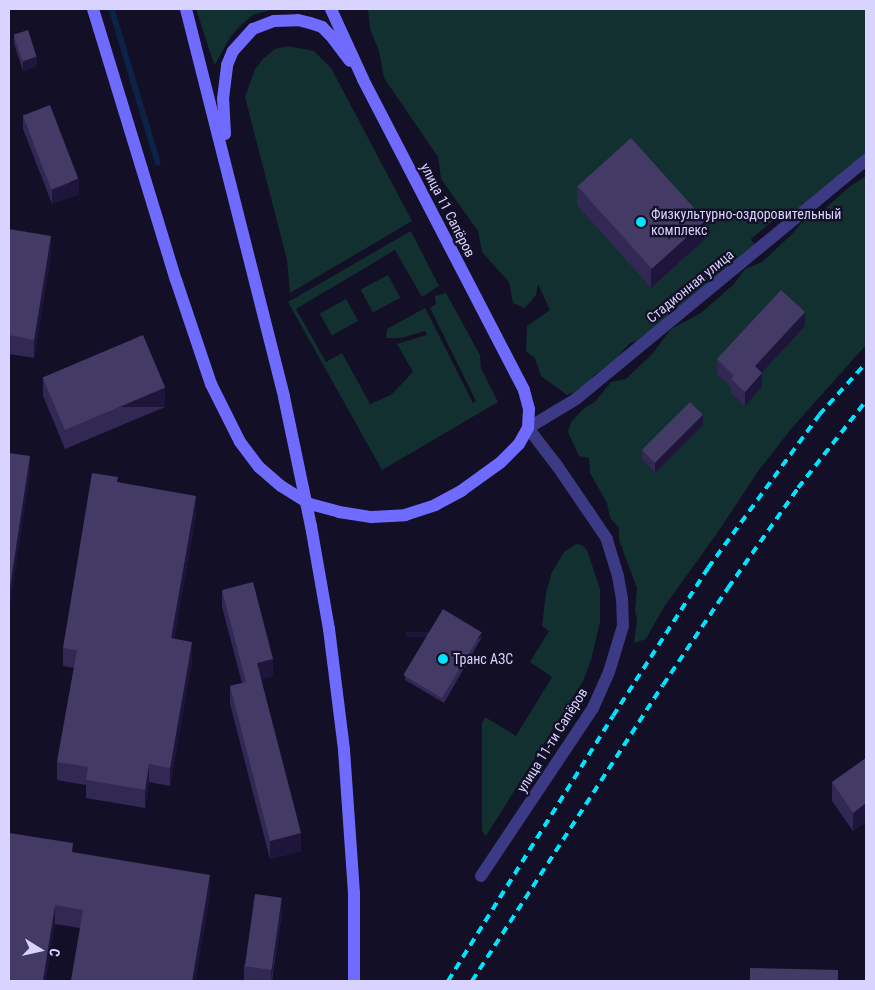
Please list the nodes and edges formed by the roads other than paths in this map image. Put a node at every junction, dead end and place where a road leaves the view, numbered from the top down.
1 (93, 9) edge
2 (186, 9) edge
3 (331, 9) edge
4 (363, 78) junction
5 (866, 160) edge
6 (227, 168) junction
7 (528, 428) junction
8 (481, 876) dead end
9 (354, 981) edge

1 - 7 street
2 - 6 street
3 - 4 street, улица 11 Сапёров
4 - 6 street
4 - 7 street, улица 11 Сапёров
5 - 7 street, Стадионная улица
6 - 9 street, bridge
7 - 8 street, улица 11-ти Сапёров

